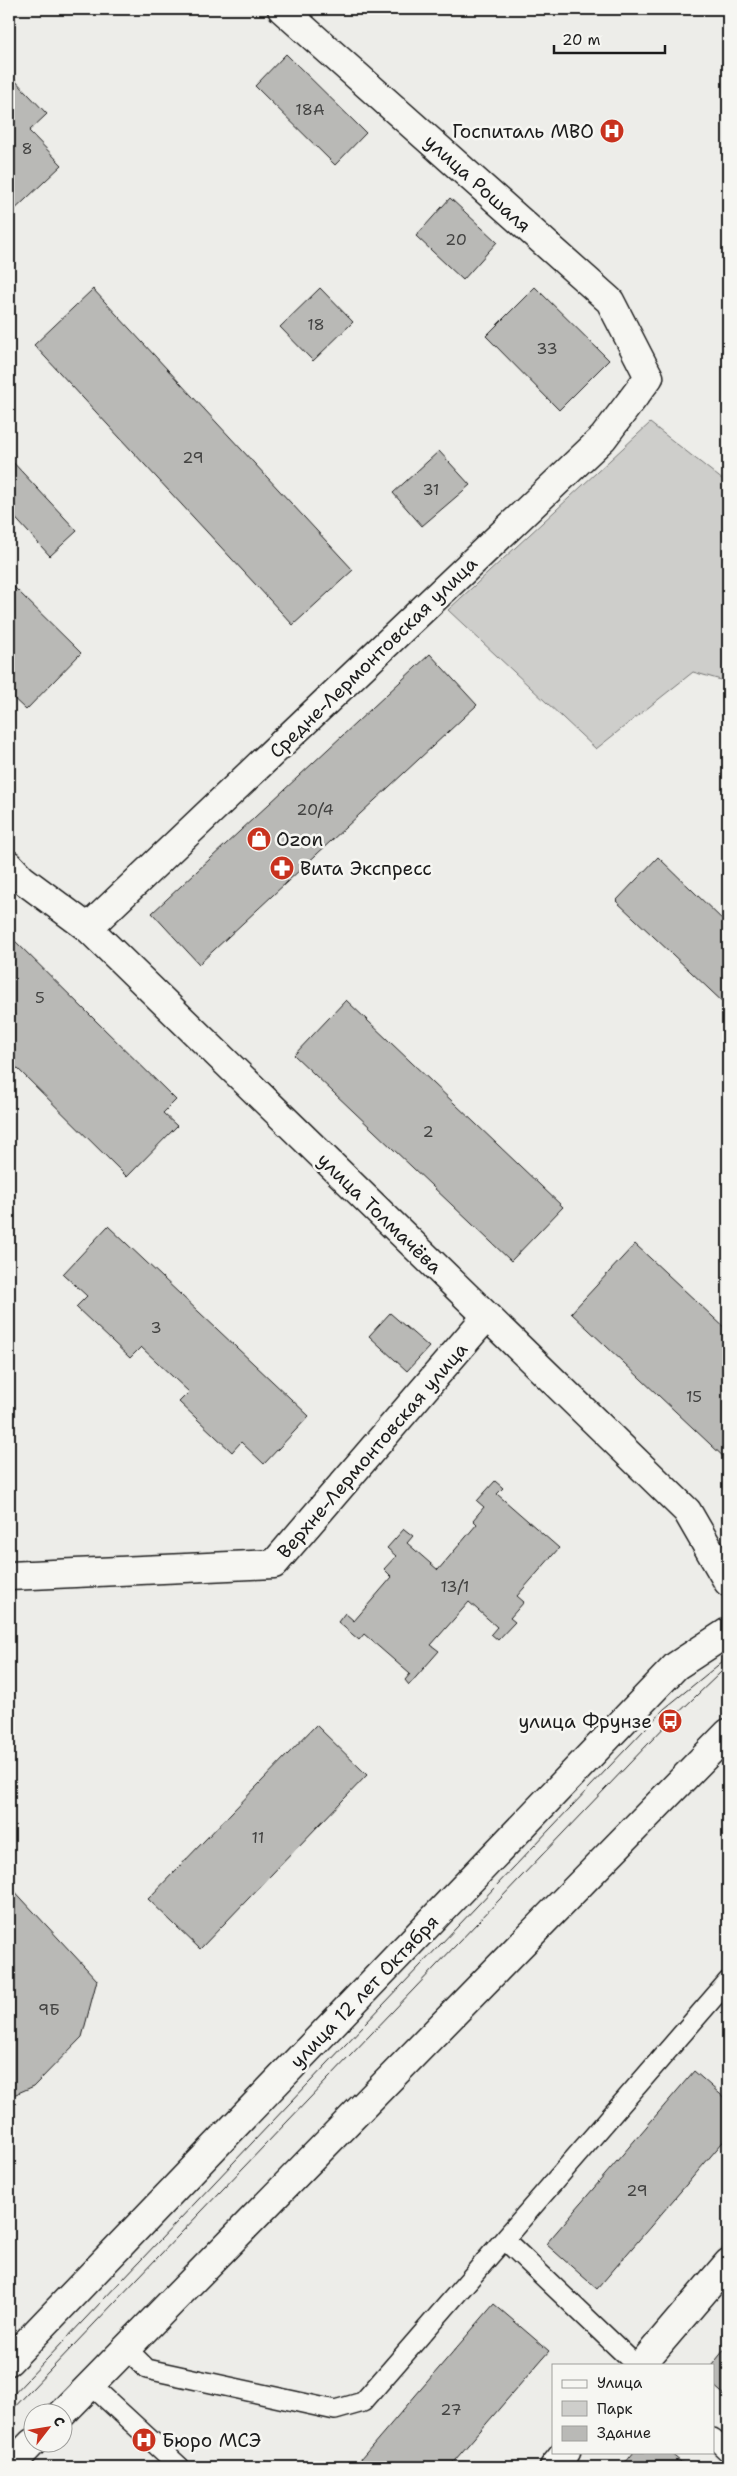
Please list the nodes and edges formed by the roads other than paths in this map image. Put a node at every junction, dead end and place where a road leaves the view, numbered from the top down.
1 (282, 9) edge
2 (649, 377) joint
3 (13, 874) edge
4 (88, 928) junction
5 (486, 1317) junction
6 (9, 1576) edge
7 (728, 1582) edge
8 (728, 1632) edge
9 (728, 1733) edge
10 (728, 1981) edge
11 (505, 2240) junction
12 (728, 2263) edge
13 (126, 2348) junction
14 (9, 2361) edge
15 (635, 2364) edge
16 (642, 2364) edge
17 (90, 2384) junction
18 (71, 2404) edge
19 (714, 2439) edge
20 (728, 2452) edge
21 (22, 2453) edge
22 (564, 2454) edge
23 (9, 2467) edge
24 (180, 2467) edge
25 (554, 2467) edge

1 - 2 street, улица Рошаля
2 - 4 street, Средне-Лермонтовская улица
3 - 4 street, улица Толмачёва
4 - 5 street, улица Толмачёва
5 - 6 street, Верхне-Лермонтовская улица
5 - 7 street, улица Толмачёва
8 - 14 street, улица 12 лет Октября
9 - 13 street
10 - 11 lane
11 - 13 lane
11 - 15 lane
12 - 16 street
13 - 17 street
17 - 18 street
17 - 24 lane
19 - 20 lane
21 - 23 street
22 - 25 street

